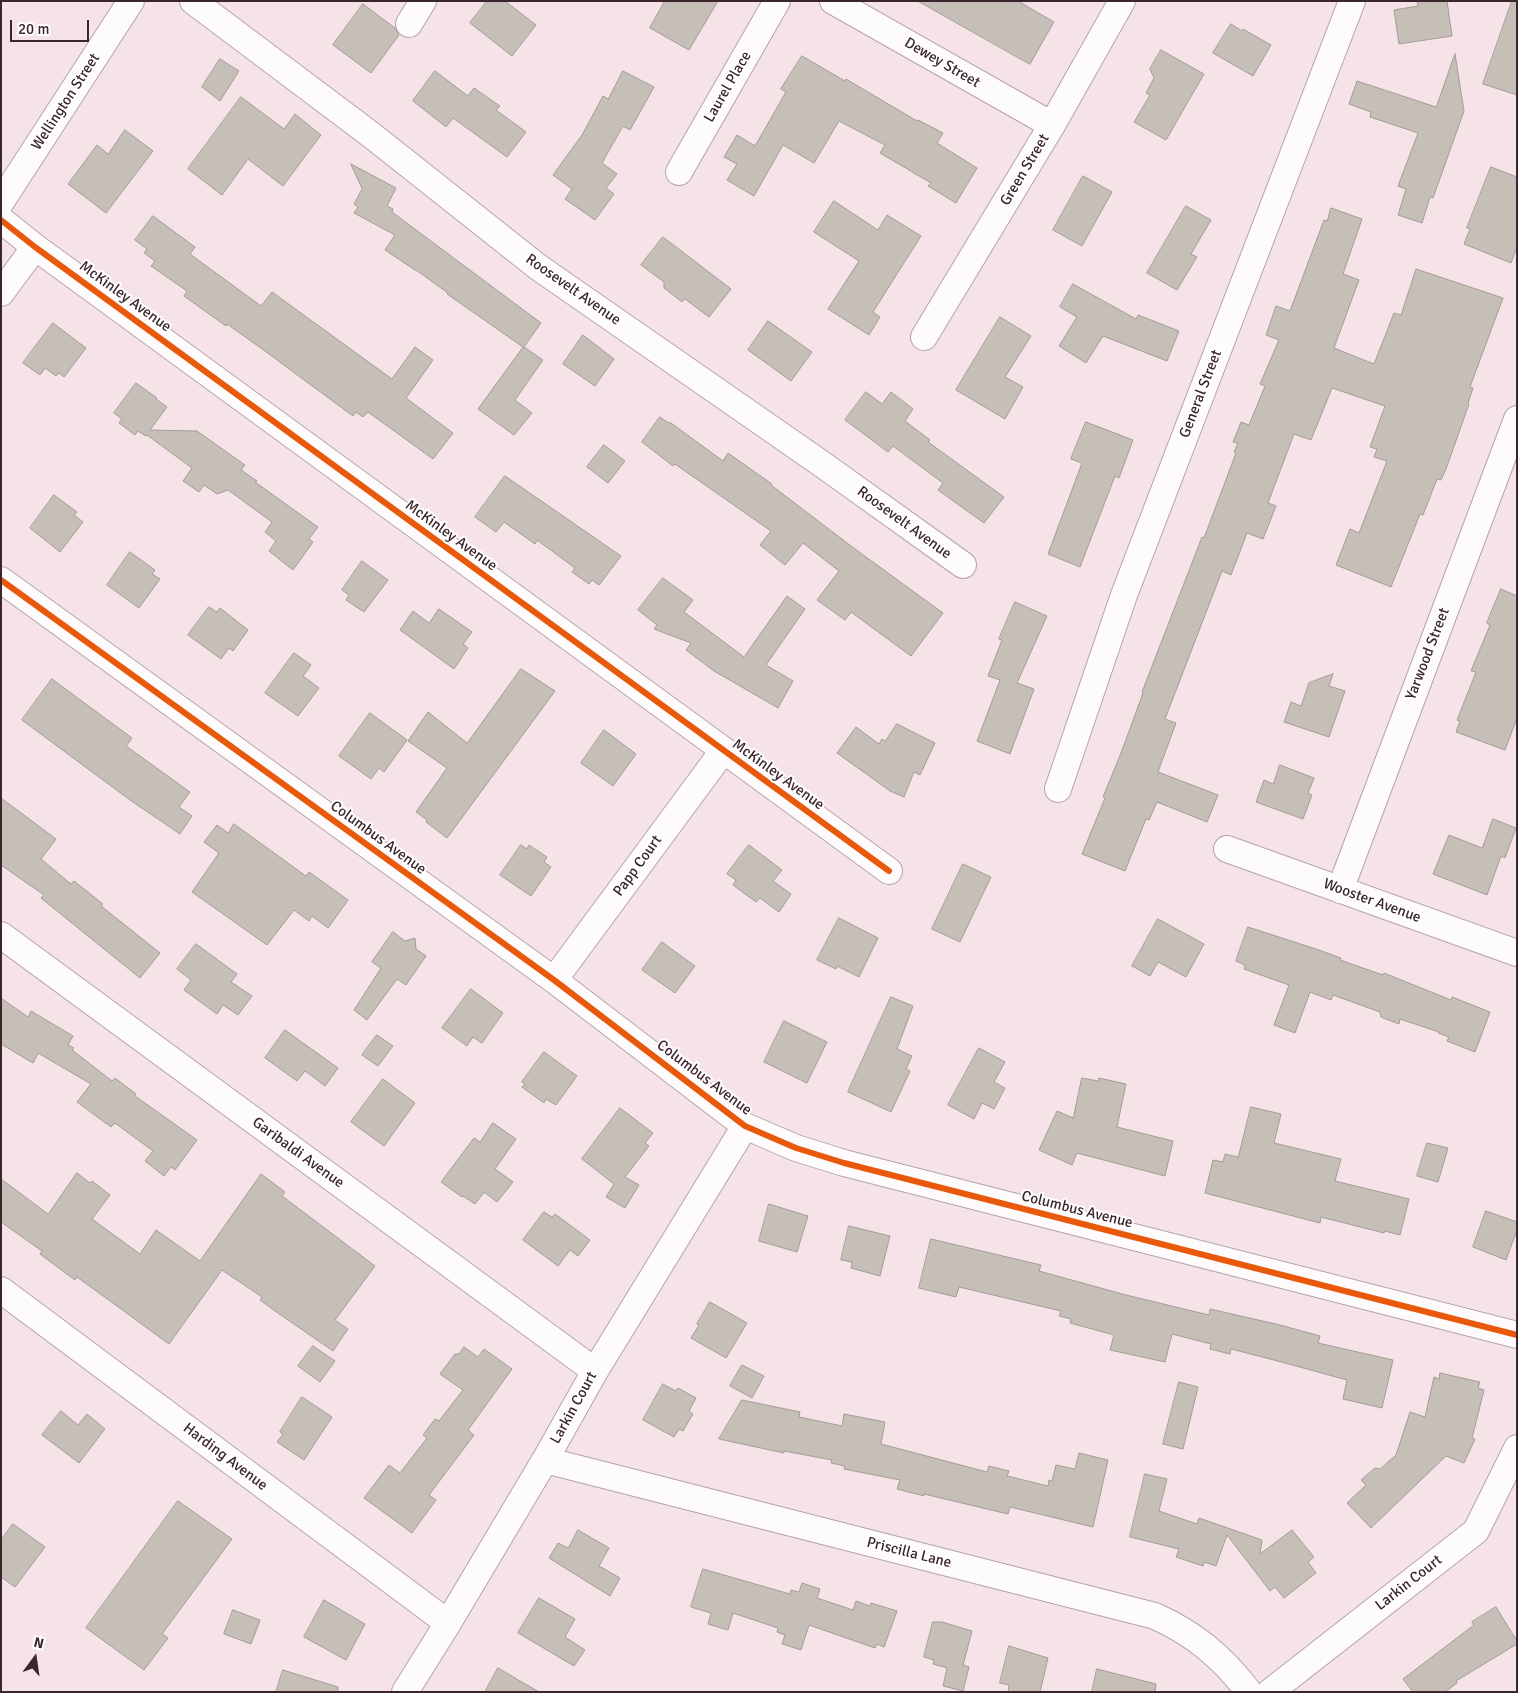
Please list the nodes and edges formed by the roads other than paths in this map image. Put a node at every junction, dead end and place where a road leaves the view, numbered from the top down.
1 (131, 1) edge
2 (193, 1) edge
3 (422, 1) edge
4 (777, 1) edge
5 (833, 1) edge
6 (1122, 1) edge
7 (1352, 1) edge
8 (409, 24) dead end
9 (1052, 125) junction
10 (679, 172) dead end
11 (1, 202) edge
12 (1, 220) edge
13 (35, 247) junction
14 (1, 293) edge
15 (924, 337) dead end
16 (1517, 419) edge
17 (963, 565) dead end
18 (1, 580) edge
19 (723, 751) junction
20 (1058, 789) dead end
21 (1227, 849) dead end
22 (889, 871) dead end
23 (1340, 890) junction
24 (1, 935) edge
25 (1517, 953) edge
26 (554, 980) junction
27 (745, 1126) junction
28 (1, 1290) edge
29 (1517, 1335) edge
30 (595, 1371) junction
31 (1517, 1448) edge
32 (545, 1460) junction
33 (448, 1624) junction
34 (405, 1692) edge
35 (1249, 1692) edge
36 (1270, 1692) edge

1 - 11 street, Wellington Street
2 - 17 street, Roosevelt Avenue
3 - 8 street
4 - 10 street, Laurel Place
5 - 9 street, Dewey Street
6 - 9 street, Green Street
7 - 20 street, General Street
9 - 15 street, Green Street
12 - 13 street, McKinley Avenue
13 - 14 street
13 - 19 street, McKinley Avenue
16 - 23 street, Yarwood Street
18 - 26 street, Columbus Avenue
19 - 22 street, McKinley Avenue
19 - 26 street, Papp Court
21 - 23 street, Wooster Avenue
23 - 25 street, Wooster Avenue
24 - 30 street, Garibaldi Avenue
26 - 27 street, Columbus Avenue
27 - 29 street, Columbus Avenue
27 - 30 street, Larkin Court
28 - 33 street, Harding Avenue
30 - 32 street, Larkin Court
31 - 36 street, Larkin Court
32 - 33 street, Larkin Court
32 - 35 street, Priscilla Lane
33 - 34 street, Larkin Court

